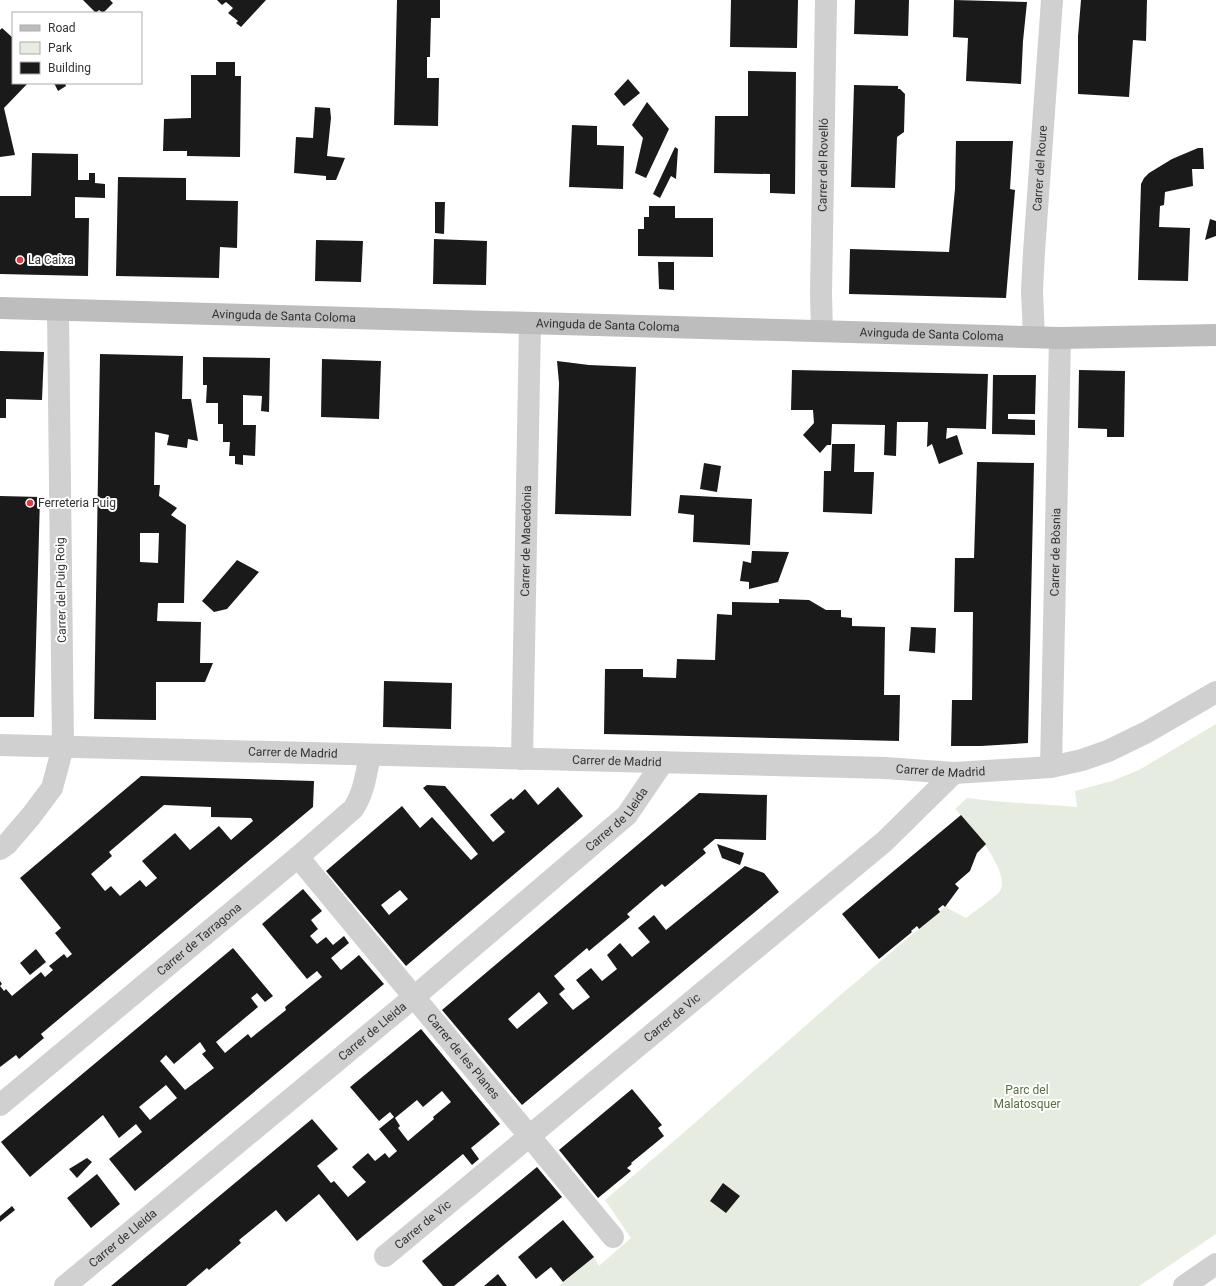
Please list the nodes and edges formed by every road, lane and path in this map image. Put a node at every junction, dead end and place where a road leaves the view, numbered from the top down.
1 (826, 0) edge
2 (1052, 0) edge
3 (0, 308) edge
4 (58, 310) junction
5 (530, 323) junction
6 (822, 331) junction
7 (1216, 335) edge
8 (1034, 337) junction
9 (1060, 338) junction
10 (1216, 692) edge
11 (0, 745) edge
12 (63, 747) junction
13 (370, 755) junction
14 (522, 759) junction
15 (663, 762) junction
16 (1051, 767) junction
17 (954, 773) junction
18 (0, 850) edge
19 (298, 857) junction
20 (414, 997) junction
21 (0, 1105) edge
22 (529, 1136) junction
23 (613, 1237) dead end
24 (385, 1256) dead end
25 (1216, 1264) edge
26 (65, 1286) edge
27 (1184, 1286) edge

1 - 6 street, Carrer del Rovelló
2 - 8 street, Carrer del Roure
3 - 4 main road, Avinguda de Santa Coloma
4 - 5 main road, Avinguda de Santa Coloma
4 - 12 street, Carrer del Puig Roig
5 - 6 main road, Avinguda de Santa Coloma
5 - 14 street, Carrer de Macedònia
6 - 8 main road, Avinguda de Santa Coloma
7 - 9 main road, Avinguda de Santa Coloma
8 - 9 main road, Avinguda de Santa Coloma
9 - 16 street, Carrer de Bòsnia
10 - 16 street, Carrer de Madrid
11 - 12 street, Carrer de Madrid
12 - 13 street, Carrer de Madrid
12 - 18 street, Carrer del Puig Roig
13 - 14 street, Carrer de Madrid
13 - 19 street, Carrer de Tarragona
14 - 15 street, Carrer de Madrid
15 - 17 street, Carrer de Madrid
15 - 20 street, Carrer de Lleida
16 - 17 street, Carrer de Madrid
17 - 22 street, Carrer de Vic
19 - 20 street, Carrer de les Planes
19 - 21 street, Carrer de Tarragona
20 - 22 street, Carrer de les Planes
20 - 26 street, Carrer de Lleida
22 - 23 street, Carrer de les Planes
22 - 24 street, Carrer de Vic
25 - 27 street

